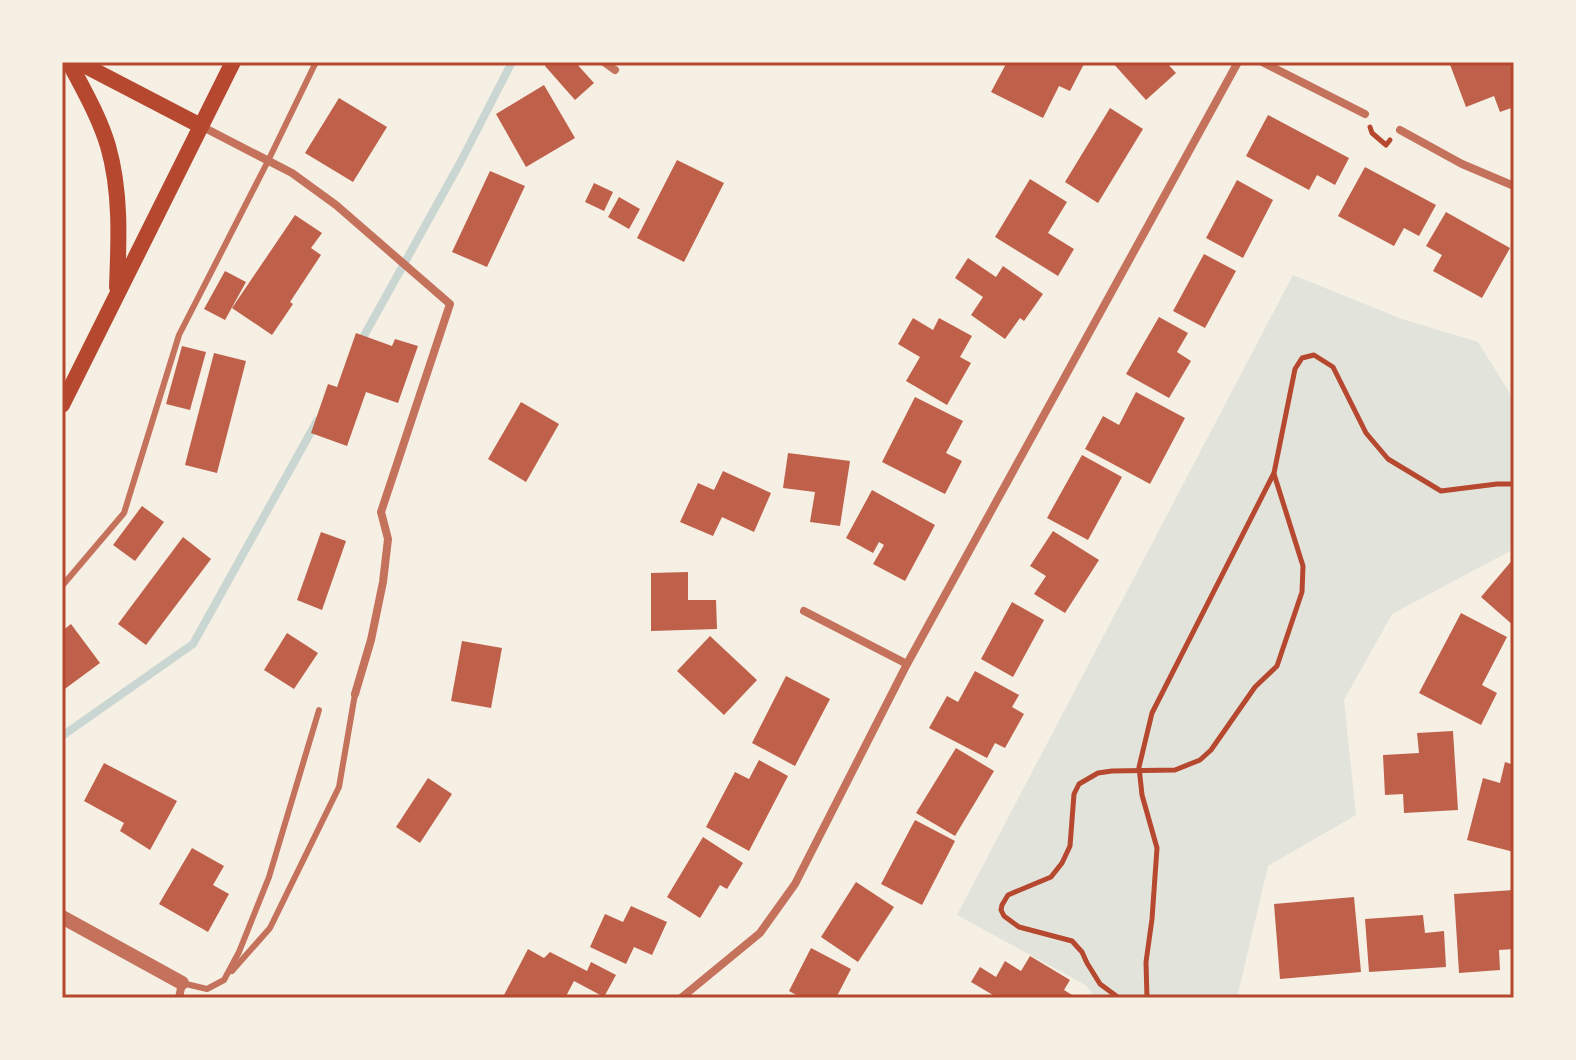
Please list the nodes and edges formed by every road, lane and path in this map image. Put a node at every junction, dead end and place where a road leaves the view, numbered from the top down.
1 (69, 62) edge
2 (78, 62) edge
3 (233, 62) edge
4 (316, 62) edge
5 (604, 62) edge
6 (1238, 62) edge
7 (1262, 62) edge
8 (615, 70) dead end
9 (1365, 114) dead end
10 (201, 126) junction
11 (1400, 130) dead end
12 (268, 161) junction
13 (1514, 186) edge
14 (117, 295) junction
15 (62, 405) edge
16 (1274, 473) junction
17 (1514, 484) edge
18 (62, 586) edge
19 (804, 611) dead end
20 (907, 664) junction
21 (355, 694) joint
22 (319, 710) dead end
23 (1139, 771) junction
24 (62, 917) edge
25 (224, 980) junction
26 (180, 990) edge
27 (681, 998) edge
28 (1119, 998) edge
29 (1146, 998) edge

1 - 14 main road
2 - 10 main road
3 - 10 main road
4 - 12 lane
5 - 8 street
6 - 20 street
7 - 9 street
10 - 12 street
10 - 14 main road
11 - 13 street
12 - 18 lane
12 - 21 street
14 - 15 main road
16 - 17 path
16 - 23 path
16 - 23 path
19 - 20 street
20 - 27 street
21 - 25 lane
22 - 25 lane
23 - 28 path
23 - 29 path
24 - 26 street
25 - 26 lane

